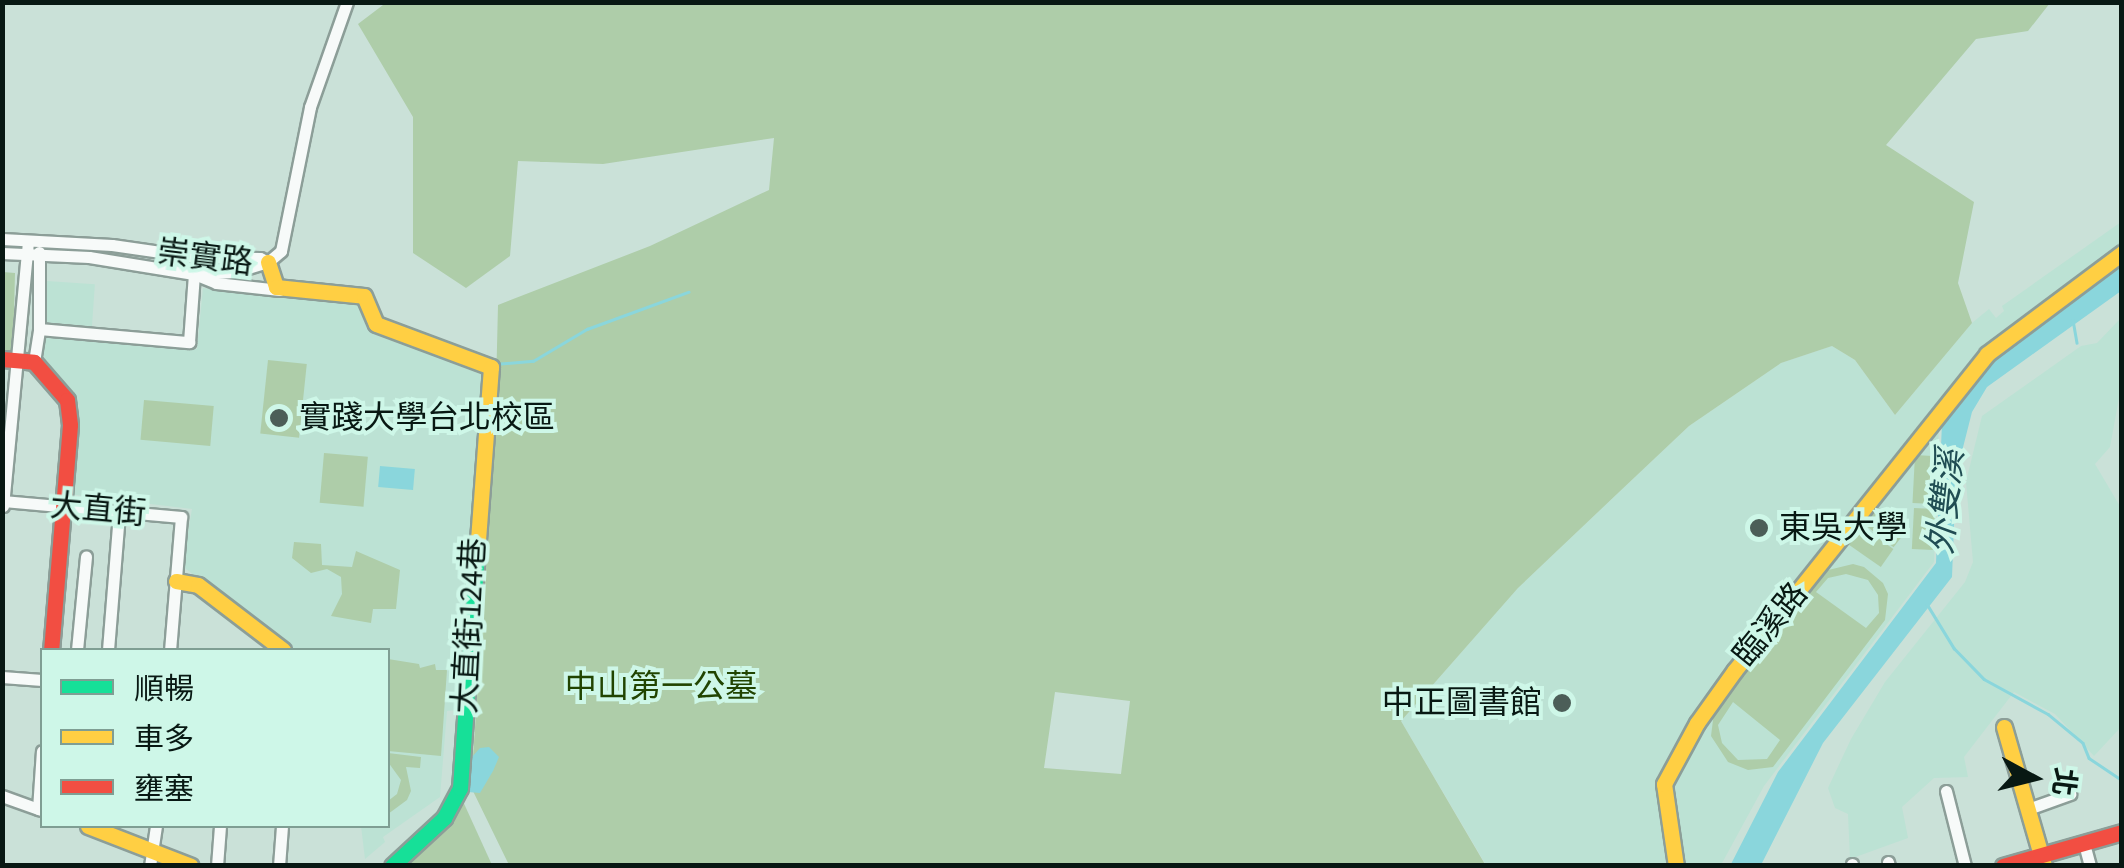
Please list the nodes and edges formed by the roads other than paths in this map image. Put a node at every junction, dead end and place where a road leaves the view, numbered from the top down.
1 (347, 2) edge
2 (2, 239) edge
3 (33, 241) junction
4 (2, 253) edge
5 (2122, 254) edge
6 (32, 256) junction
7 (268, 262) junction
8 (194, 274) junction
9 (283, 289) junction
10 (39, 329) junction
11 (9, 359) edge
12 (34, 362) junction
13 (3, 504) edge
14 (64, 507) junction
15 (120, 512) junction
16 (86, 556) dead end
17 (176, 581) junction
18 (51, 648) edge
19 (77, 648) edge
20 (108, 648) edge
21 (170, 648) edge
22 (280, 648) edge
23 (2, 678) edge
24 (40, 680) edge
25 (2004, 726) dead end
26 (1946, 791) dead end
27 (2070, 794) dead end
28 (2, 796) edge
29 (2028, 809) junction
30 (40, 810) edge
31 (95, 828) edge
32 (156, 828) edge
33 (220, 828) edge
34 (282, 828) edge
35 (2122, 832) edge
36 (2122, 842) edge
37 (152, 858) edge
38 (2088, 858) edge
39 (2040, 862) edge
40 (192, 866) edge
41 (216, 866) edge
42 (279, 866) edge
43 (392, 866) edge
44 (1676, 866) edge
45 (1965, 866) edge
46 (2003, 866) edge

1 - 7 street
2 - 3 street, 崇實路
3 - 6 street
3 - 7 street, 崇實路
4 - 6 street, 崇實路
5 - 44 street, 臨溪路
6 - 8 street, 崇實路
6 - 10 street
6 - 11 street
7 - 8 street, 崇實路
7 - 9 street
8 - 9 street
8 - 10 street
9 - 43 street, 大直街124巷
10 - 12 street
11 - 12 street
11 - 13 street
12 - 14 street
13 - 14 street, 大直街
14 - 15 street, 大直街
14 - 18 street
15 - 17 street, 大直街
15 - 20 street
16 - 19 street
17 - 21 street, 大直街
17 - 22 street
23 - 24 street
25 - 29 street
26 - 45 street
27 - 29 street
28 - 30 street
29 - 39 street
31 - 37 street
32 - 37 street
33 - 41 street
34 - 42 street
35 - 39 street
36 - 38 street
37 - 40 street
38 - 39 street
39 - 46 street

